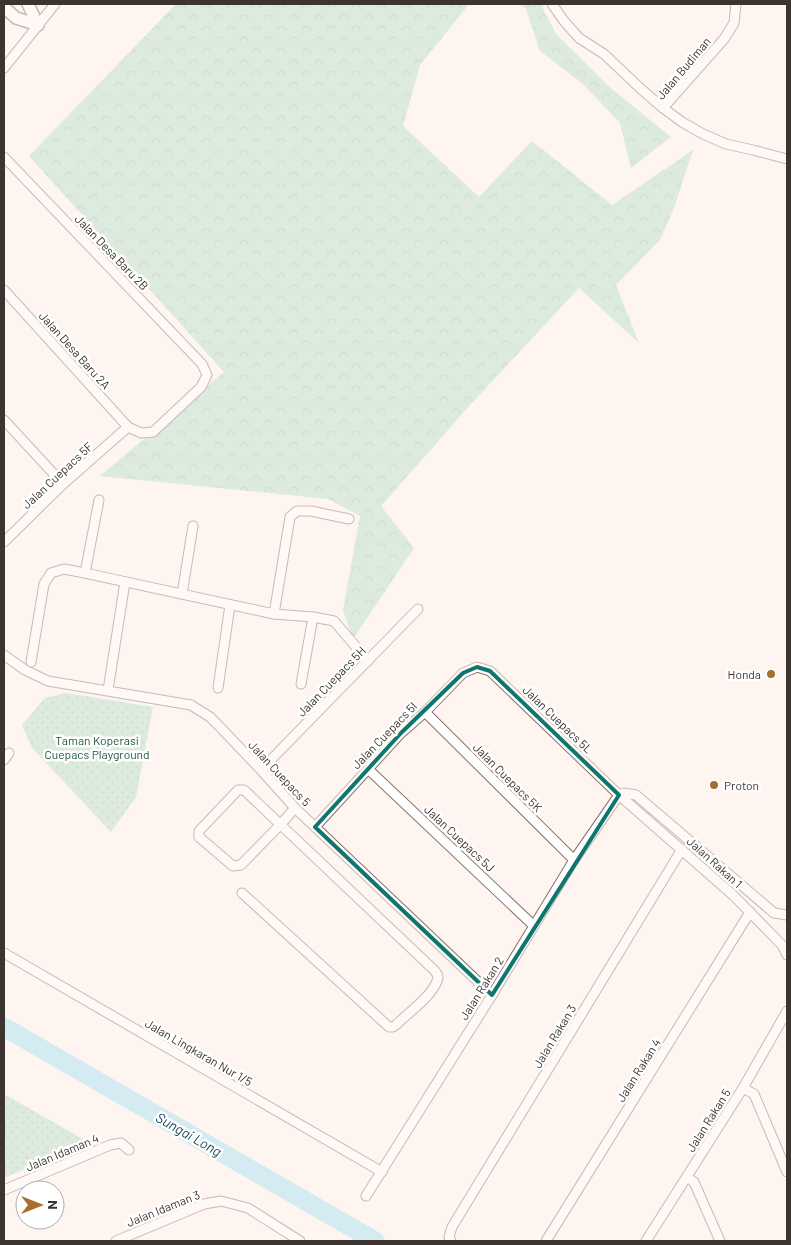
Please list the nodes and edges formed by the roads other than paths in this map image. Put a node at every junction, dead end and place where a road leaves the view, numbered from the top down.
1 (28, 4) edge
2 (55, 4) edge
3 (552, 4) edge
4 (736, 4) edge
5 (4, 7) edge
6 (38, 25) junction
7 (4, 68) edge
8 (663, 108) junction
9 (4, 157) edge
10 (787, 159) edge
11 (4, 290) edge
12 (4, 420) edge
13 (128, 427) junction
14 (63, 484) junction
15 (99, 500) dead end
16 (349, 519) dead end
17 (193, 526) dead end
18 (4, 542) edge
19 (85, 573) junction
20 (125, 582) junction
21 (182, 594) junction
22 (230, 605) junction
23 (418, 609) dead end
24 (274, 614) junction
25 (313, 617) junction
26 (4, 655) edge
27 (368, 661) junction
28 (31, 662) dead end
29 (477, 667) joint
30 (301, 684) dead end
31 (218, 688) dead end
32 (108, 690) junction
33 (425, 712) junction
34 (368, 769) junction
35 (262, 770) junction
36 (619, 795) junction
37 (295, 808) junction
38 (280, 825) junction
39 (315, 827) junction
40 (682, 849) junction
41 (574, 860) junction
42 (242, 893) dead end
43 (750, 912) junction
44 (787, 915) edge
45 (534, 926) junction
46 (4, 953) edge
47 (787, 955) edge
48 (492, 995) junction
49 (787, 1011) edge
50 (743, 1088) junction
51 (129, 1150) dead end
52 (382, 1172) junction
53 (787, 1172) edge
54 (687, 1177) junction
55 (4, 1190) edge
56 (366, 1196) dead end
57 (450, 1239) edge
58 (116, 1241) edge
59 (300, 1241) edge
60 (546, 1241) edge
61 (646, 1241) edge
62 (720, 1241) edge

1 - 6 street
2 - 6 street
3 - 8 street
4 - 8 street, Jalan Budiman
5 - 6 street
6 - 7 street
8 - 10 street, Jalan Budiman
9 - 13 street, Jalan Desa Baru 2B
11 - 13 street, Jalan Desa Baru 2A
12 - 14 street
13 - 14 street, Jalan Cuepacs 5F
14 - 18 street, Jalan Cuepacs 5F
15 - 19 street
16 - 24 street
17 - 21 street
19 - 20 street
19 - 28 street
20 - 21 street
20 - 32 street
21 - 22 street
22 - 24 street
22 - 31 street
23 - 27 street, Jalan Cuepacs 5H
24 - 25 street
25 - 27 street
25 - 30 street
26 - 32 street, Jalan Cuepacs 5
27 - 35 street, Jalan Cuepacs 5H
29 - 33 street, Jalan Cuepacs 5I
29 - 36 street, Jalan Cuepacs 5L
32 - 35 street, Jalan Cuepacs 5
33 - 34 street, Jalan Cuepacs 5I
33 - 41 street, Jalan Cuepacs 5K
34 - 39 street, Jalan Cuepacs 5I
34 - 45 street, Jalan Cuepacs 5J
35 - 37 street, Jalan Cuepacs 5
36 - 40 street, Jalan Rakan 1
36 - 41 street, Jalan Rakan 2
36 - 44 street
37 - 38 street
37 - 39 street, Jalan Cuepacs 5
38 - 38 street
38 - 42 street
39 - 48 street, Jalan Cuepacs 5
40 - 43 street, Jalan Rakan 1
40 - 57 street, Jalan Rakan 3
41 - 45 street, Jalan Rakan 2
43 - 47 street, Jalan Rakan 1
43 - 60 street, Jalan Rakan 4
45 - 48 street, Jalan Rakan 2
46 - 52 street, Jalan Lingkaran Nur 1/5
48 - 52 street, Jalan Rakan 2
49 - 50 street, Jalan Rakan 5
50 - 53 street
50 - 54 street, Jalan Rakan 5
51 - 55 street, Jalan Idaman 4
52 - 56 street, Jalan Rakan 2
54 - 61 street, Jalan Rakan 5
54 - 62 street
58 - 59 street, Jalan Idaman 3

